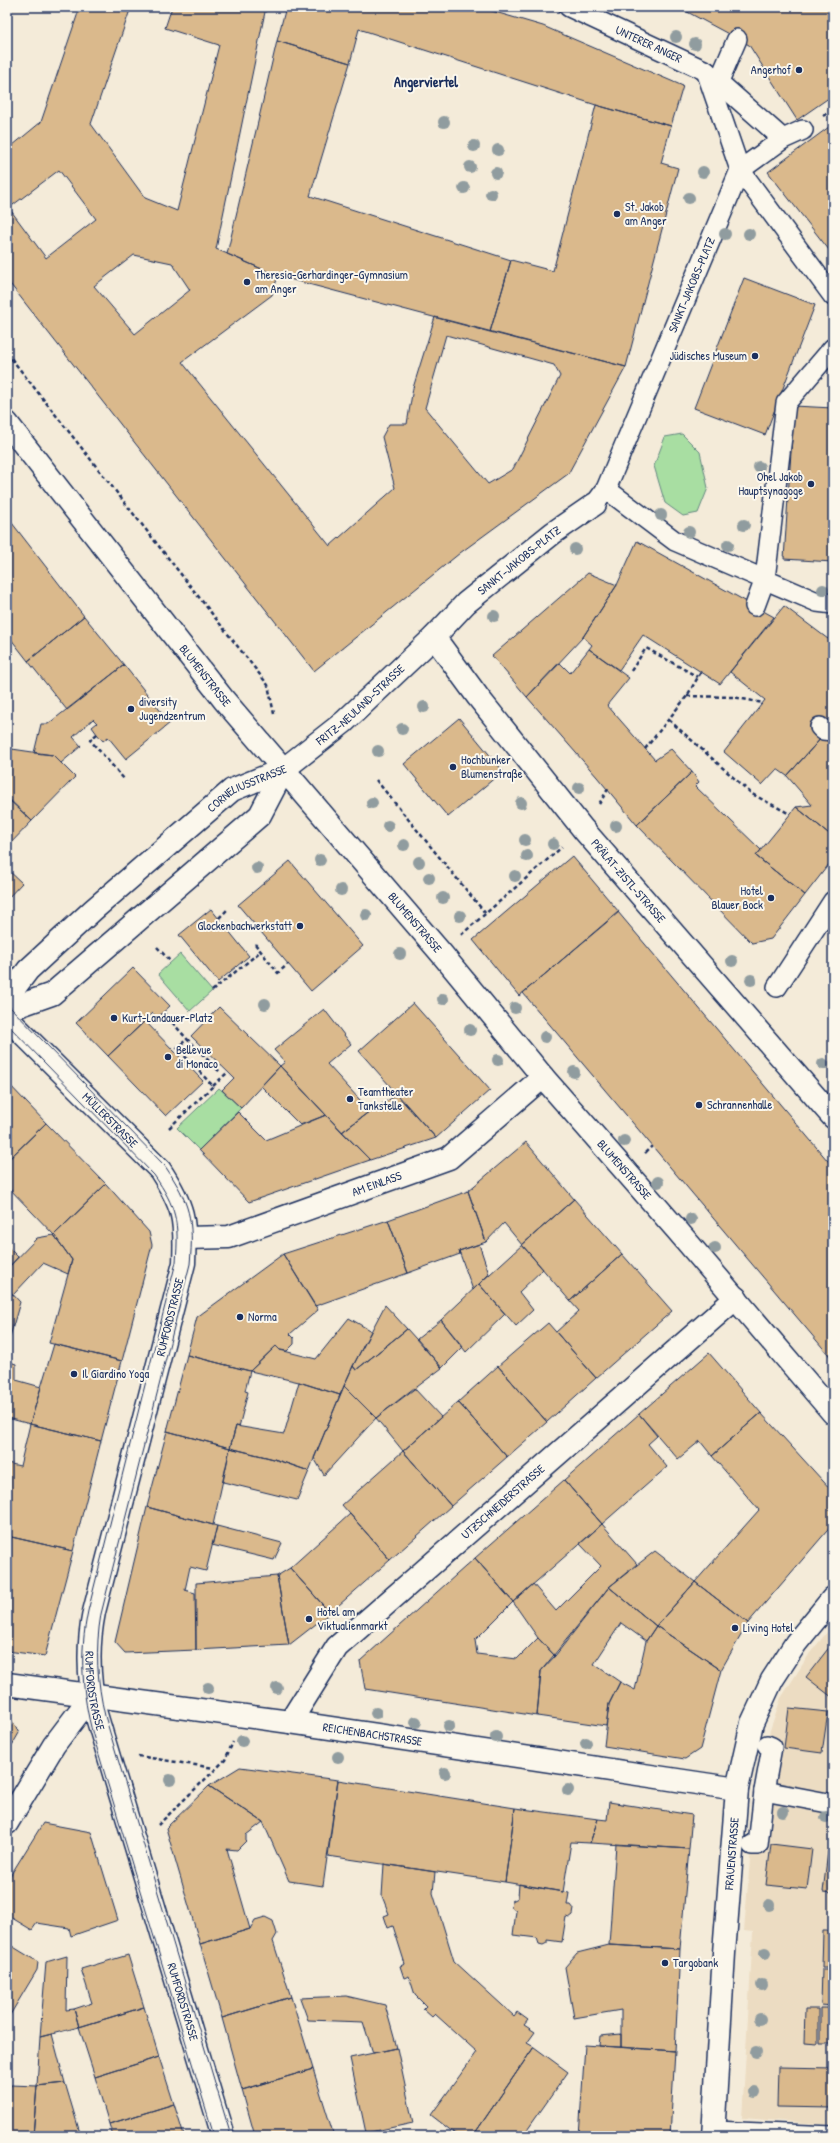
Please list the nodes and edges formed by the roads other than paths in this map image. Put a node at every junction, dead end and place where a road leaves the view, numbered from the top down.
1 (569, 7) edge
2 (737, 39) dead end
3 (713, 76) junction
4 (803, 130) dead end
5 (783, 139) junction
6 (740, 170) junction
7 (833, 296) edge
8 (833, 348) edge
9 (7, 423) edge
10 (600, 496) junction
11 (765, 579) junction
12 (833, 604) edge
13 (755, 606) dead end
14 (434, 637) junction
15 (284, 769) junction
16 (833, 901) edge
17 (777, 987) dead end
18 (7, 998) edge
19 (7, 1010) edge
20 (7, 1018) edge
21 (543, 1077) junction
22 (833, 1117) edge
23 (185, 1238) junction
24 (736, 1298) junction
25 (833, 1413) edge
26 (833, 1598) edge
27 (7, 1684) edge
28 (92, 1696) junction
29 (290, 1722) junction
30 (767, 1745) dead end
31 (737, 1790) junction
32 (764, 1791) junction
33 (833, 1804) edge
34 (7, 1823) edge
35 (752, 1845) dead end
36 (713, 2134) edge
37 (223, 2136) edge
38 (833, 2136) edge

1 - 3 street, UNTERER ANGER
2 - 3 street
3 - 5 street
3 - 6 street
4 - 5 street
5 - 6 street
6 - 7 street
6 - 10 street, SANKT-JAKOBS-PLATZ
8 - 11 street
9 - 15 street, BLUMENSTRASSE
10 - 11 street
10 - 14 street, SANKT-JAKOBS-PLATZ
11 - 12 street
11 - 13 street
14 - 15 street, FRITZ-NEULAND-STRASSE
14 - 22 street, PRÄLAT-ZISTL-STRASSE
15 - 18 street, CORNELIUSSTRASSE
15 - 19 street, CORNELIUSSTRASSE
15 - 21 street, BLUMENSTRASSE
16 - 17 street
20 - 23 street, MÜLLERSTRASSE
21 - 23 street, AM EINLASS
21 - 24 street, BLUMENSTRASSE
23 - 28 street, RUMFORDSTRASSE
24 - 25 street, BLUMENSTRASSE
24 - 29 street, UTZSCHNEIDERSTRASSE
26 - 31 street, FRAUENSTRASSE
27 - 28 street, REICHENBACHSTRASSE
28 - 29 street, REICHENBACHSTRASSE
28 - 34 street
28 - 37 street, RUMFORDSTRASSE
29 - 31 street, REICHENBACHSTRASSE
30 - 32 street
31 - 36 street, FRAUENSTRASSE
32 - 33 street
32 - 35 street
36 - 38 street

